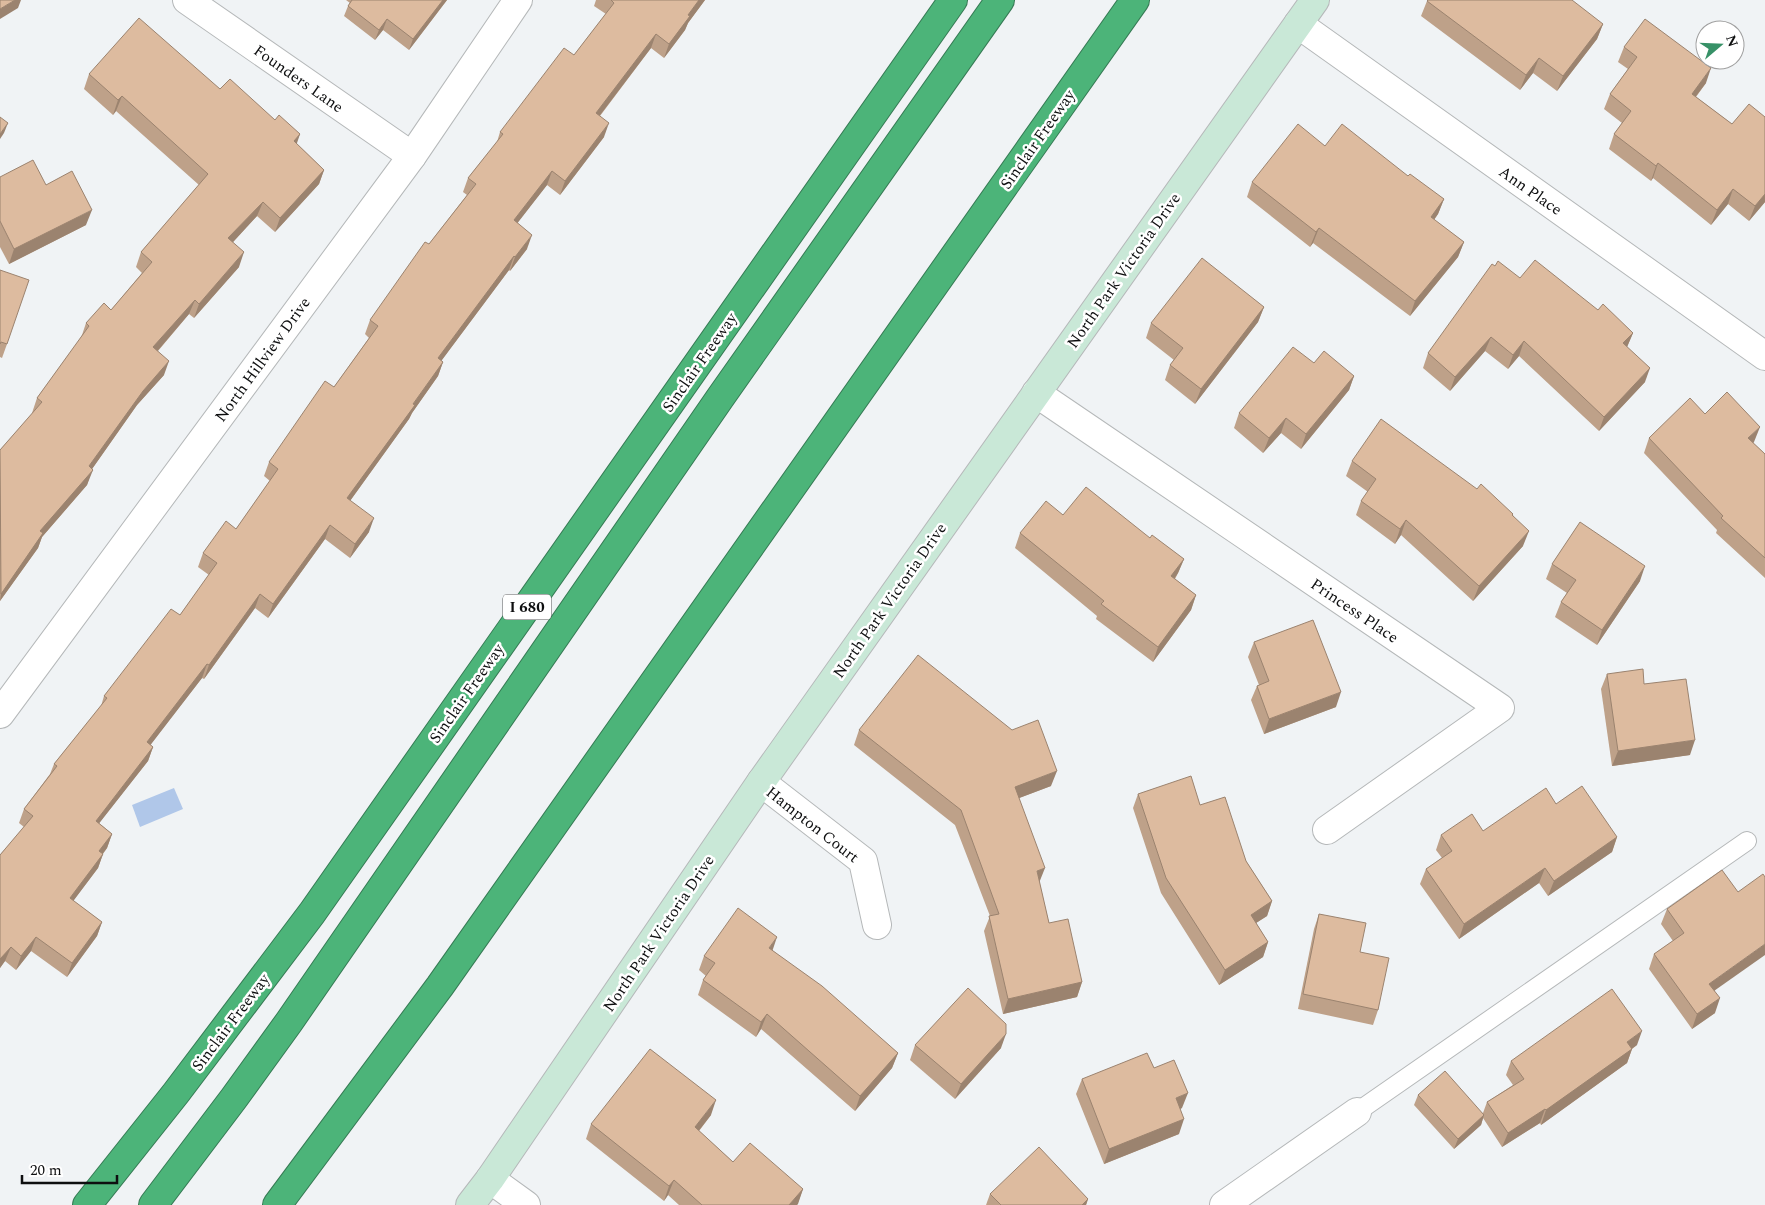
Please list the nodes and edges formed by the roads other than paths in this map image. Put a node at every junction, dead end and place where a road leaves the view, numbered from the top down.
1 (187, 0) edge
2 (518, 0) edge
3 (953, 0) edge
4 (1000, 0) edge
5 (1135, 0) edge
6 (1315, 0) edge
7 (1298, 24) junction
8 (412, 156) junction
9 (1765, 356) edge
10 (1036, 393) junction
11 (0, 714) edge
12 (760, 782) junction
13 (1327, 830) dead end
14 (1747, 841) dead end
15 (877, 925) dead end
16 (1357, 1112) joint
17 (490, 1179) junction
18 (87, 1205) edge
19 (153, 1205) edge
20 (276, 1205) edge
21 (470, 1205) edge
22 (526, 1205) edge
23 (1224, 1205) edge

1 - 8 street, Founders Lane
2 - 8 street, North Hillview Drive
3 - 18 highway, Sinclair Freeway / I 680
4 - 19 highway, I 680
5 - 20 highway, Sinclair Freeway
6 - 7 street, North Park Victoria Drive
7 - 9 street, Ann Place
7 - 10 street, North Park Victoria Drive
8 - 11 street, North Hillview Drive
10 - 12 street, North Park Victoria Drive
10 - 13 street, Princess Place
12 - 15 street, Hampton Court
12 - 17 street, North Park Victoria Drive
14 - 16 lane
16 - 23 street
17 - 21 street, North Park Victoria Drive
17 - 22 street

